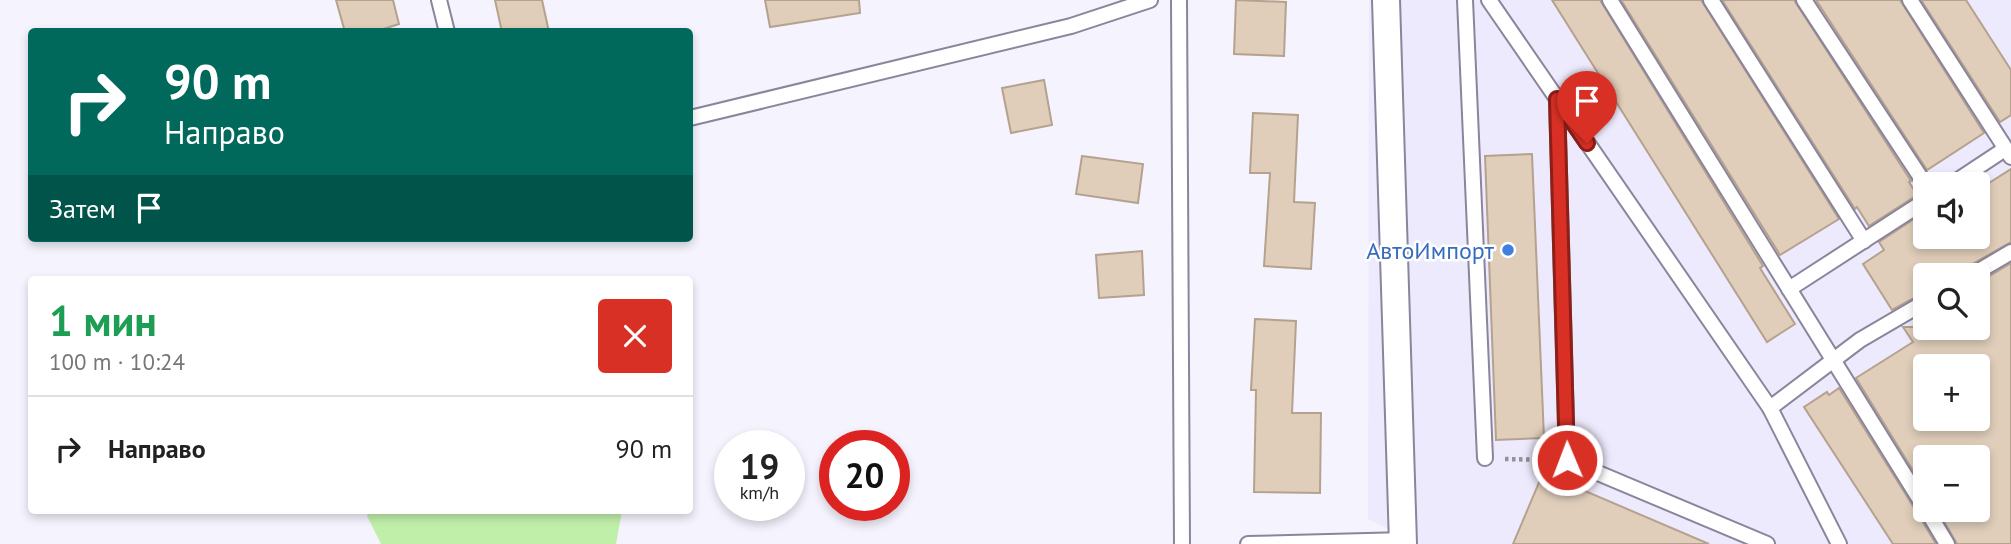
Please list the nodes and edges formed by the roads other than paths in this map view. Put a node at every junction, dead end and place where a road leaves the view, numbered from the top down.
1 (439, 0) edge
2 (1150, 0) edge
3 (1179, 0) edge
4 (1386, 0) edge
5 (1465, 0) edge
6 (1489, 0) edge
7 (1610, 0) edge
8 (1711, 0) edge
9 (1804, 0) edge
10 (1910, 0) edge
11 (446, 28) edge
12 (1557, 99) junction
13 (693, 117) edge
14 (2008, 153) edge
15 (1917, 172) edge
16 (1974, 172) edge
17 (1913, 209) edge
18 (1864, 241) junction
19 (2011, 252) edge
20 (1990, 264) edge
21 (1789, 289) junction
22 (1913, 309) edge
23 (1833, 360) junction
24 (1770, 408) junction
25 (1485, 458) road end
26 (1913, 490) edge
27 (1933, 522) edge
28 (1406, 542) edge
29 (1182, 544) edge
30 (1248, 544) edge
31 (1767, 544) edge
32 (1839, 544) edge
33 (1947, 544) edge

1 - 11 lane
2 - 13 lane
3 - 29 lane
4 - 28 street
5 - 25 lane
6 - 12 lane
7 - 21 lane
8 - 18 lane
9 - 15 lane
10 - 14 lane
12 - 24 lane
12 - 31 lane
14 - 16 lane
17 - 18 lane
18 - 21 lane
19 - 20 lane
21 - 23 lane
22 - 23 lane
23 - 24 lane
23 - 26 lane
24 - 32 lane
27 - 33 lane
28 - 30 lane

